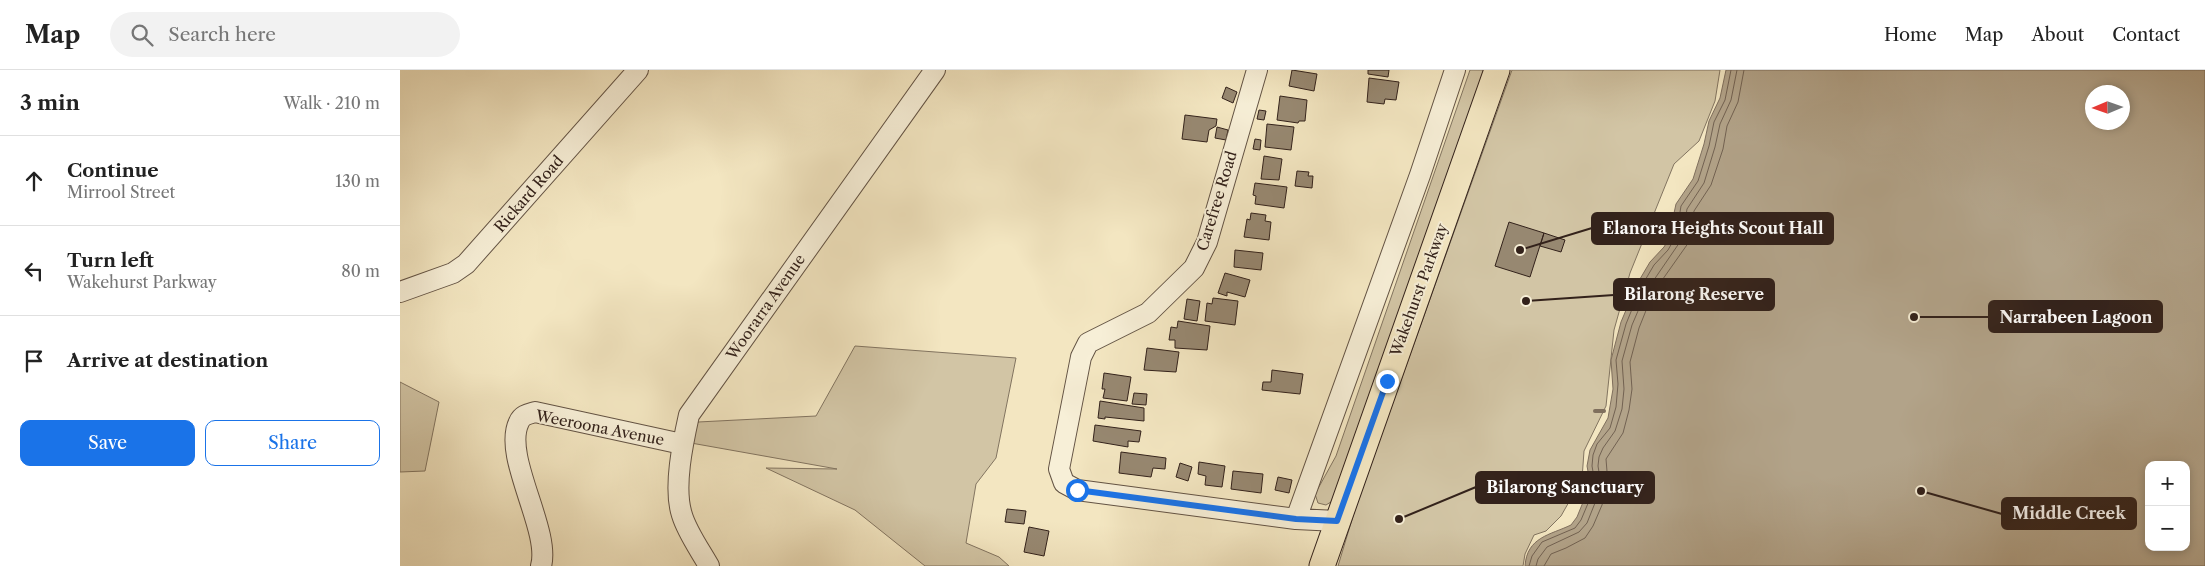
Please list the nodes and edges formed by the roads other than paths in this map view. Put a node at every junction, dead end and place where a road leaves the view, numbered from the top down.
1 (638, 70) edge
2 (935, 70) edge
3 (1257, 70) edge
4 (1455, 70) edge
5 (1497, 70) edge
6 (401, 292) edge
7 (682, 444) junction
8 (1296, 519) junction
9 (1337, 521) junction
10 (541, 566) edge
11 (709, 566) edge
12 (1322, 566) edge

1 - 6 street, Rickard Road
2 - 7 street, Woorarra Avenue
3 - 8 street, Carefree Road
4 - 8 street
5 - 9 main road, Wakehurst Parkway
7 - 10 street, Weeroona Avenue
7 - 11 street, Woorarra Avenue
8 - 9 street
9 - 12 main road, Wakehurst Parkway

